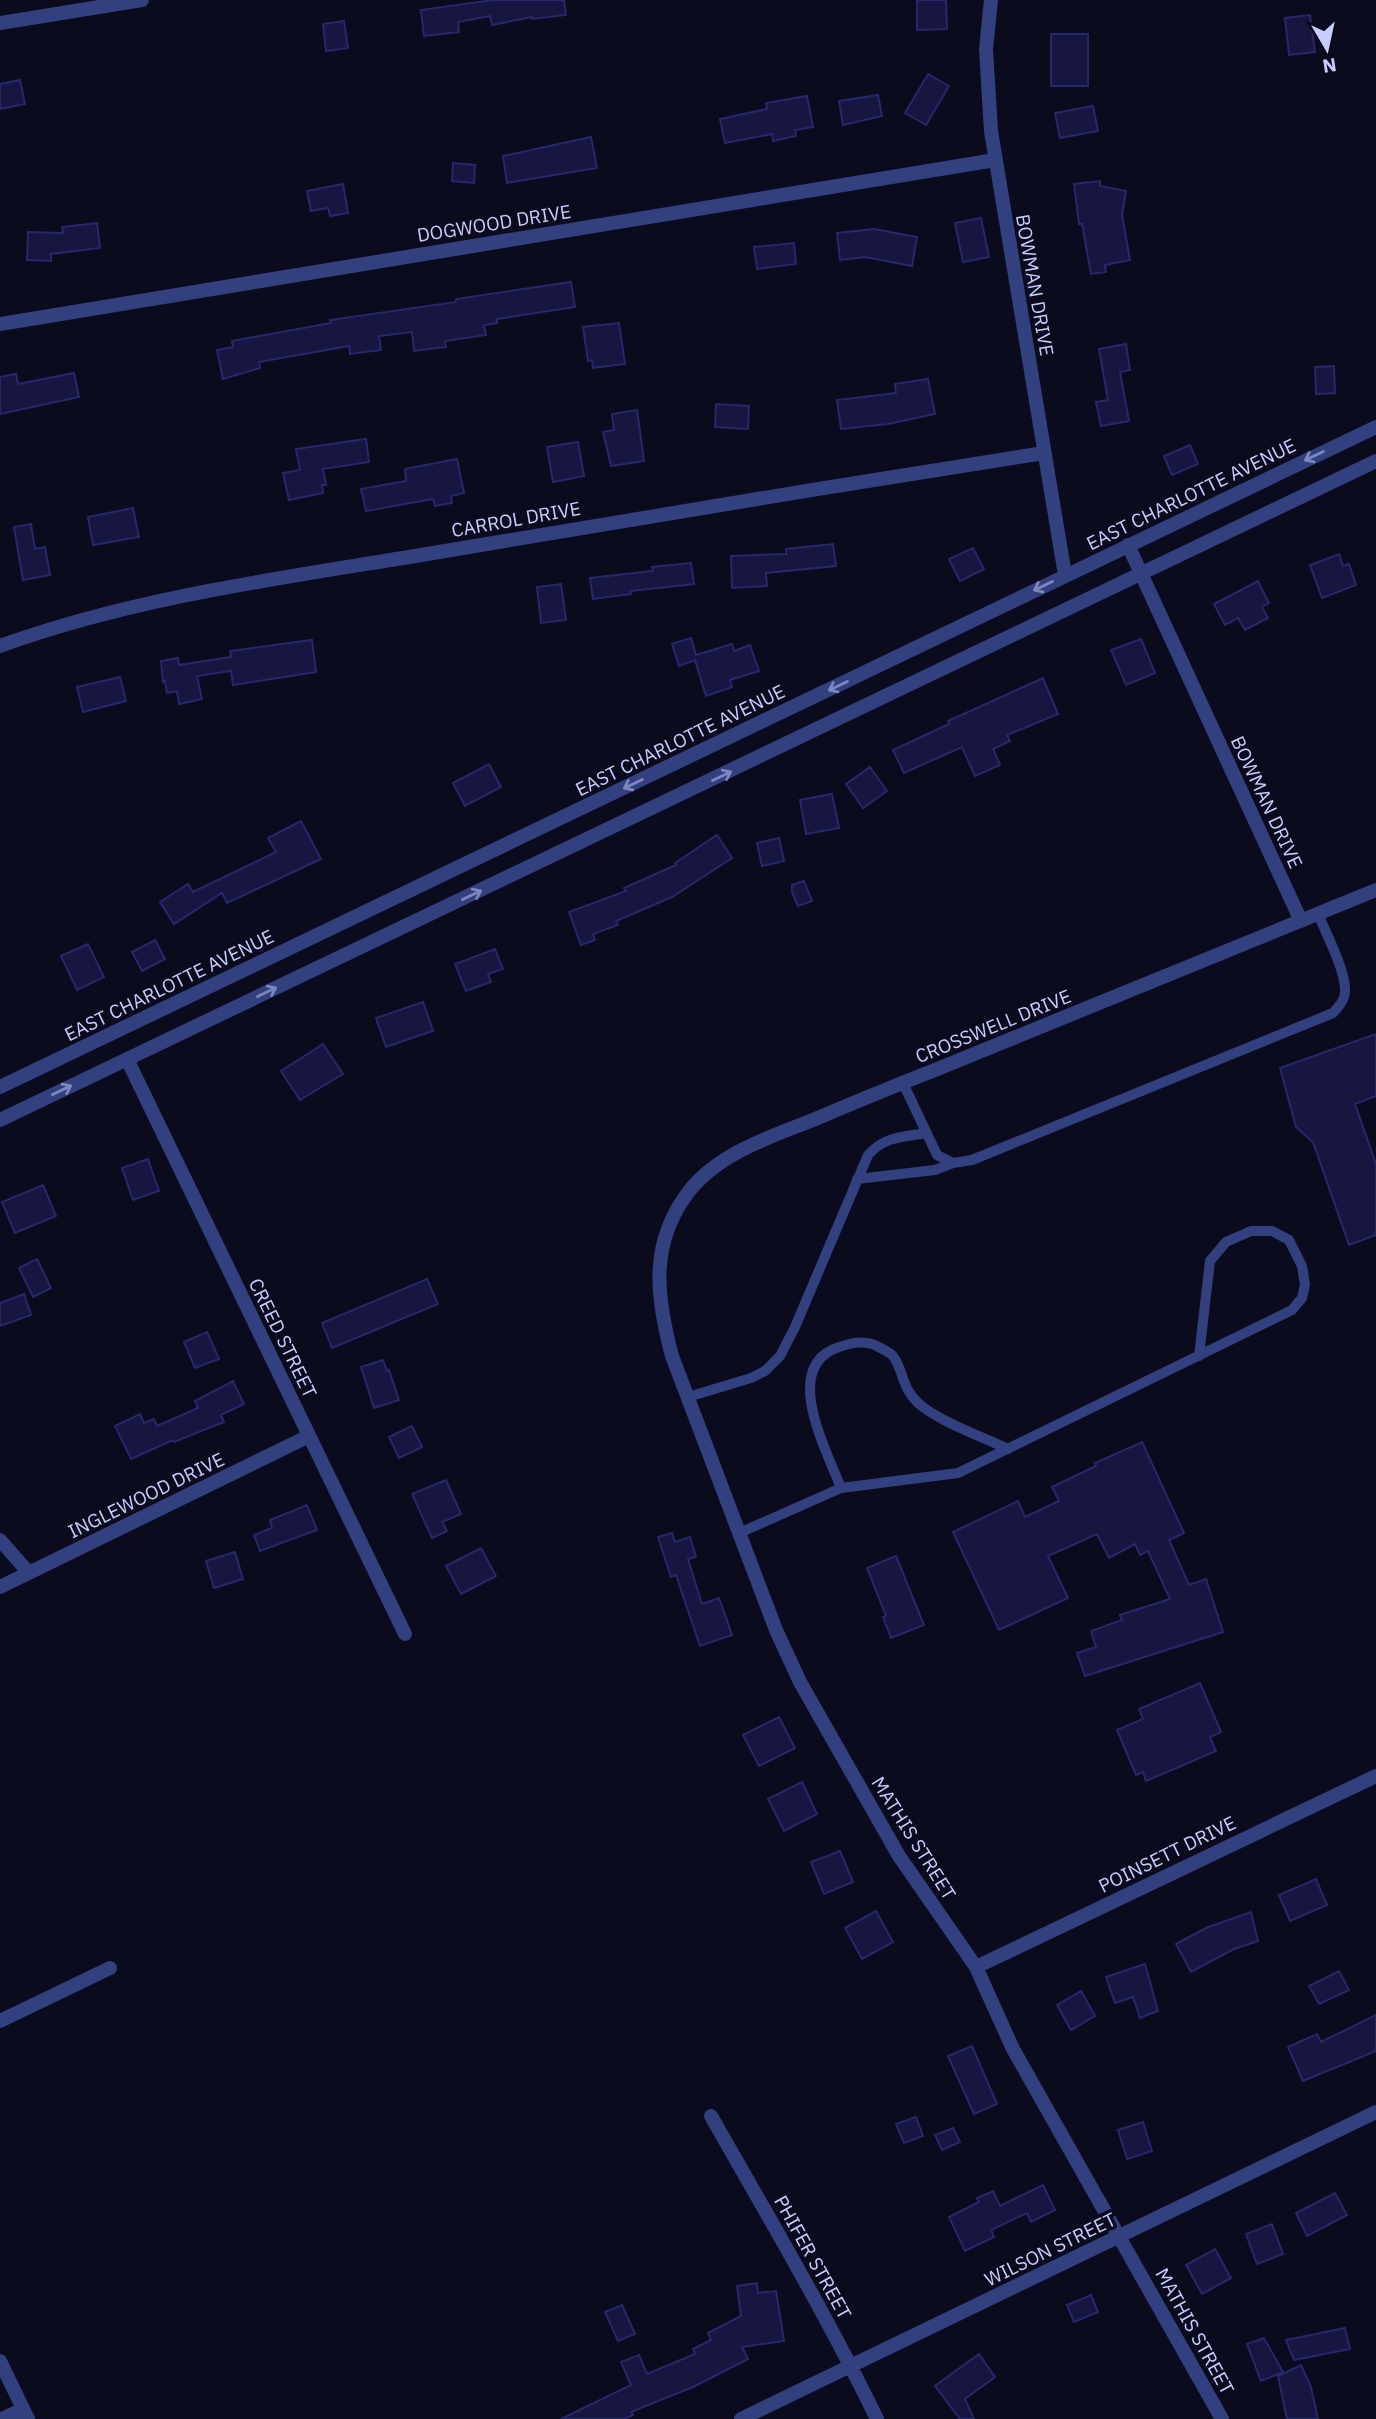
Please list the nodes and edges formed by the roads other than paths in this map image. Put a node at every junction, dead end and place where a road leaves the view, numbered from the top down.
1 (142, 0) edge
2 (991, 0) edge
3 (0, 23) edge
4 (995, 160) junction
5 (0, 324) edge
6 (1376, 427) edge
7 (1044, 453) junction
8 (1376, 461) edge
9 (1128, 545) junction
10 (1141, 574) junction
11 (1065, 576) junction
12 (0, 646) edge
13 (1376, 890) edge
14 (1318, 914) junction
15 (1301, 921) junction
16 (127, 1059) junction
17 (903, 1083) junction
18 (0, 1087) edge
19 (0, 1120) edge
20 (927, 1133) junction
21 (953, 1163) junction
22 (858, 1179) junction
23 (663, 1244) joint
24 (1199, 1356) junction
25 (688, 1397) junction
26 (309, 1436) junction
27 (1009, 1449) junction
28 (841, 1488) junction
29 (739, 1533) junction
30 (0, 1540) edge
31 (29, 1573) junction
32 (0, 1587) edge
33 (405, 1634) dead end
34 (1376, 1776) edge
35 (975, 1967) junction
36 (110, 1968) dead end
37 (0, 2021) edge
38 (1376, 2112) edge
39 (711, 2116) dead end
40 (1120, 2236) junction
41 (0, 2361) edge
42 (852, 2366) junction
43 (26, 2414) edge
44 (2, 2419) edge
45 (741, 2419) edge
46 (877, 2419) edge
47 (1222, 2419) edge

1 - 3 street
2 - 4 street, BOWMAN DRIVE
4 - 5 street, DOGWOOD DRIVE
4 - 7 street, BOWMAN DRIVE
6 -> 9 street, EAST CHARLOTTE AVENUE
7 - 11 street, BOWMAN DRIVE
7 - 12 street, CARROL DRIVE
8 - 10 street
9 - 10 street, BOWMAN DRIVE
9 - 11 street, EAST CHARLOTTE AVENUE
10 - 15 street, BOWMAN DRIVE
16 -> 10 street
11 -> 18 street, EAST CHARLOTTE AVENUE
13 - 14 street, CROSSWELL DRIVE
14 - 15 street, CROSSWELL DRIVE
14 - 21 lane
15 - 17 street, CROSSWELL DRIVE
19 -> 16 street
16 - 26 street, CREED STREET
17 - 20 lane
17 - 23 street, CROSSWELL DRIVE
20 - 21 lane
20 - 22 lane
21 - 22 lane
22 - 25 lane
23 - 25 street, MATHIS STREET
24 - 24 lane
24 - 27 lane
25 - 29 street, MATHIS STREET
26 - 31 street, INGLEWOOD DRIVE
26 - 33 street, CREED STREET
27 - 28 lane
27 - 28 lane
28 - 29 lane
29 - 35 street, MATHIS STREET
30 - 31 street
31 - 32 street, INGLEWOOD DRIVE
34 - 35 street, POINSETT DRIVE
35 - 40 street, MATHIS STREET
36 - 37 street
38 - 40 street, WILSON STREET
39 - 42 street, PHIFER STREET
40 - 42 street, WILSON STREET
40 - 47 street, MATHIS STREET
41 - 43 street
42 - 45 street, WILSON STREET
42 - 46 street, PHIFER STREET
43 - 44 street

